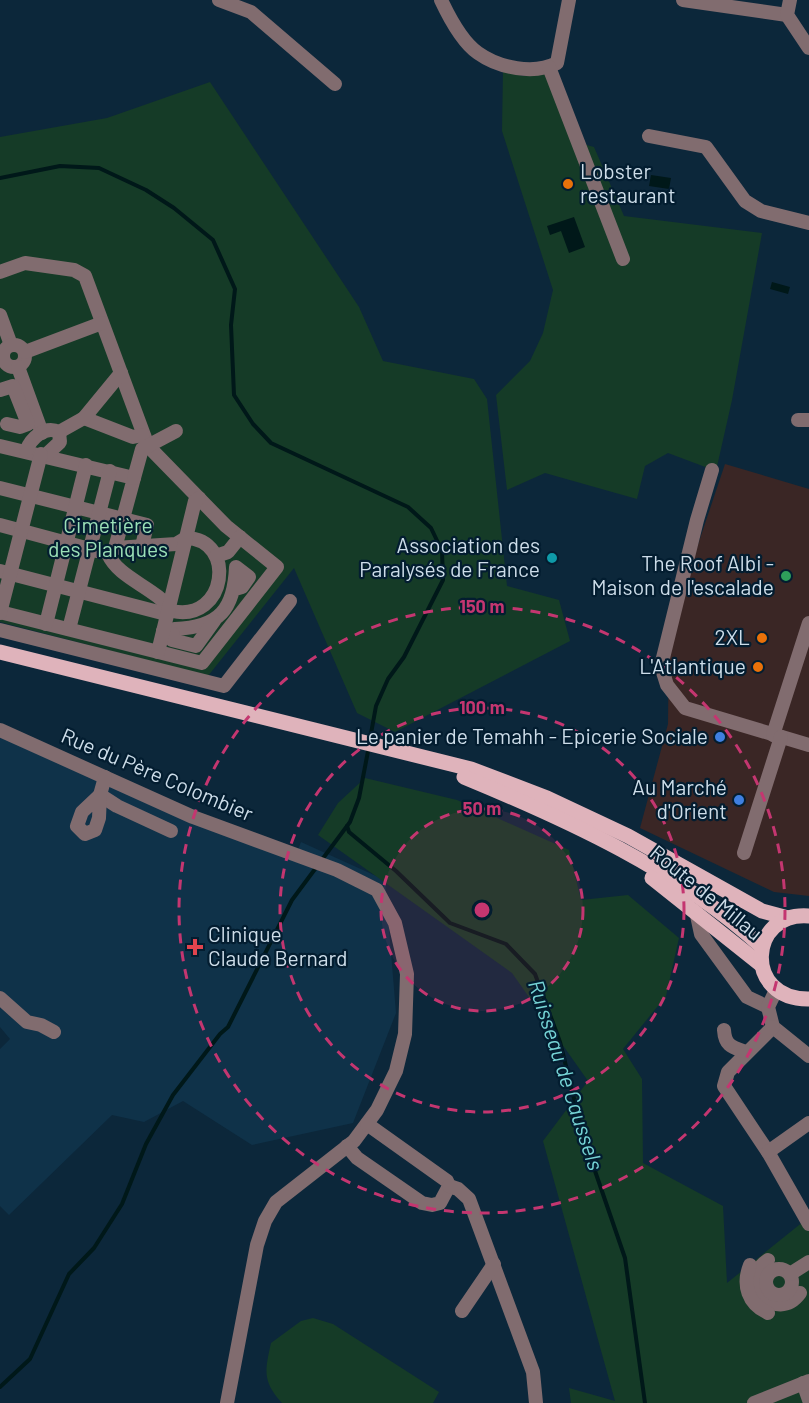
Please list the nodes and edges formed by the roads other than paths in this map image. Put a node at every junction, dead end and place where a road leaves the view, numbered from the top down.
1 (219, 0) edge
2 (441, 0) edge
3 (568, 0) edge
4 (683, 0) edge
5 (790, 0) edge
6 (787, 15) junction
7 (809, 48) edge
8 (553, 65) junction
9 (335, 84) dead end
10 (649, 136) dead end
11 (809, 223) edge
12 (623, 258) dead end
13 (0, 272) edge
14 (0, 315) edge
15 (102, 322) junction
16 (10, 345) junction
17 (25, 352) junction
18 (2, 359) edge
19 (18, 367) junction
20 (121, 373) junction
21 (0, 390) edge
22 (84, 418) junction
23 (7, 424) dead end
24 (176, 431) dead end
25 (59, 432) junction
26 (42, 433) junction
27 (146, 440) junction
28 (0, 446) edge
29 (26, 451) junction
30 (43, 455) junction
31 (86, 465) junction
32 (712, 470) dead end
33 (110, 471) junction
34 (134, 478) junction
35 (0, 488) edge
36 (29, 495) junction
37 (199, 498) junction
38 (75, 507) junction
39 (99, 513) junction
40 (123, 519) junction
41 (0, 525) edge
42 (20, 531) junction
43 (240, 537) junction
44 (186, 538) junction
45 (66, 543) junction
46 (142, 546) junction
47 (90, 549) junction
48 (111, 551) junction
49 (216, 556) junction
50 (5, 572) edge
51 (220, 578) junction
52 (56, 585) junction
53 (79, 591) junction
54 (212, 597) junction
55 (290, 602) dead end
56 (225, 608) junction
57 (167, 609) junction
58 (0, 612) edge
59 (238, 617) junction
60 (809, 622) edge
61 (46, 624) junction
62 (0, 630) edge
63 (69, 630) junction
64 (168, 632) junction
65 (0, 652) edge
66 (158, 652) junction
67 (0, 730) edge
68 (777, 736) junction
69 (809, 745) edge
70 (397, 750) junction
71 (105, 777) junction
72 (171, 831) dead end
73 (744, 853) dead end
74 (625, 854) junction
75 (696, 911) junction
76 (809, 916) edge
77 (788, 918) junction
78 (762, 947) junction
79 (760, 964) junction
80 (776, 990) junction
81 (0, 998) edge
82 (805, 1002) edge
83 (768, 1007) junction
84 (773, 1027) junction
85 (724, 1030) dead end
86 (54, 1032) dead end
87 (746, 1052) junction
88 (809, 1056) edge
89 (809, 1123) edge
90 (367, 1124) junction
91 (347, 1146) junction
92 (768, 1152) junction
93 (449, 1186) junction
94 (809, 1224) edge
95 (768, 1260) dead end
96 (809, 1262) edge
97 (494, 1263) junction
98 (750, 1265) dead end
99 (738, 1276) dead end
100 (800, 1293) dead end
101 (752, 1298) junction
102 (462, 1311) dead end
103 (769, 1317) dead end
104 (806, 1382) edge
105 (789, 1396) edge
106 (771, 1399) edge
107 (809, 1400) edge
108 (227, 1403) edge
109 (536, 1403) edge
110 (754, 1403) edge

1 - 9 street
2 - 8 street
3 - 8 street
4 - 6 street
5 - 6 street
6 - 7 street
8 - 12 street
10 - 11 street
13 - 15 street
14 - 16 street
15 - 17 street
15 - 20 street
16 - 17 street
16 - 18 street
17 - 19 street
18 - 19 street
19 - 26 street
20 - 22 street
20 - 27 street
21 - 23 street
22 - 25 street
22 - 27 street
24 - 27 street
25 - 26 street
25 - 30 street
26 - 29 street
27 - 34 street
27 - 37 street
28 - 29 street
29 - 30 street
30 - 31 street
30 - 36 street
31 - 33 street
31 - 38 street
32 - 68 street
33 - 34 street
33 - 39 street
34 - 40 street
35 - 36 street
36 - 38 street
36 - 42 street
37 - 43 street
37 - 44 street
38 - 39 street
38 - 45 street
39 - 40 street
39 - 47 street
40 - 46 street
40 - 48 street
41 - 42 street
42 - 45 street
42 - 50 street
43 - 49 street
43 - 59 street
44 - 46 street
44 - 49 street
44 - 57 street
45 - 47 street
45 - 52 street
46 - 48 street
47 - 48 street
47 - 53 street
48 - 57 street
49 - 51 street
50 - 52 street
50 - 58 street
51 - 54 street
51 - 56 street
52 - 53 street
52 - 61 street
53 - 57 street
53 - 63 street
54 - 56 street
54 - 57 street
55 - 62 street
56 - 59 street
56 - 64 street
57 - 64 street
58 - 61 street
59 - 66 street
60 - 68 street
61 - 63 street
63 - 66 street
64 - 66 street
65 - 70 main road
67 - 71 street, Rue du Père Colombier
68 - 69 street
68 - 73 street
70 - 74 main road, Route de Millau
70 - 77 main road
71 - 72 street
71 - 90 street, Rue du Père Colombier
74 - 75 main road, Route de Millau
74 - 78 main road, Route de Millau
75 - 79 main road, Route de Millau
75 - 83 street
76 - 77 main road
77 - 78 main road
78 - 79 main road
79 - 80 main road, Route de Millau
80 - 82 main road
80 - 83 street
81 - 86 street
83 - 84 street
84 - 87 street
84 - 88 street
85 - 87 street
87 - 92 street
89 - 92 street
90 - 91 street
90 - 93 street
91 - 93 street
91 - 108 street
92 - 94 street
93 - 97 street
95 - 101 street
96 - 101 street
97 - 102 street
97 - 109 street
98 - 101 street
99 - 101 street
100 - 101 street
101 - 103 street
104 - 105 street
104 - 107 street
105 - 106 street
106 - 110 street

